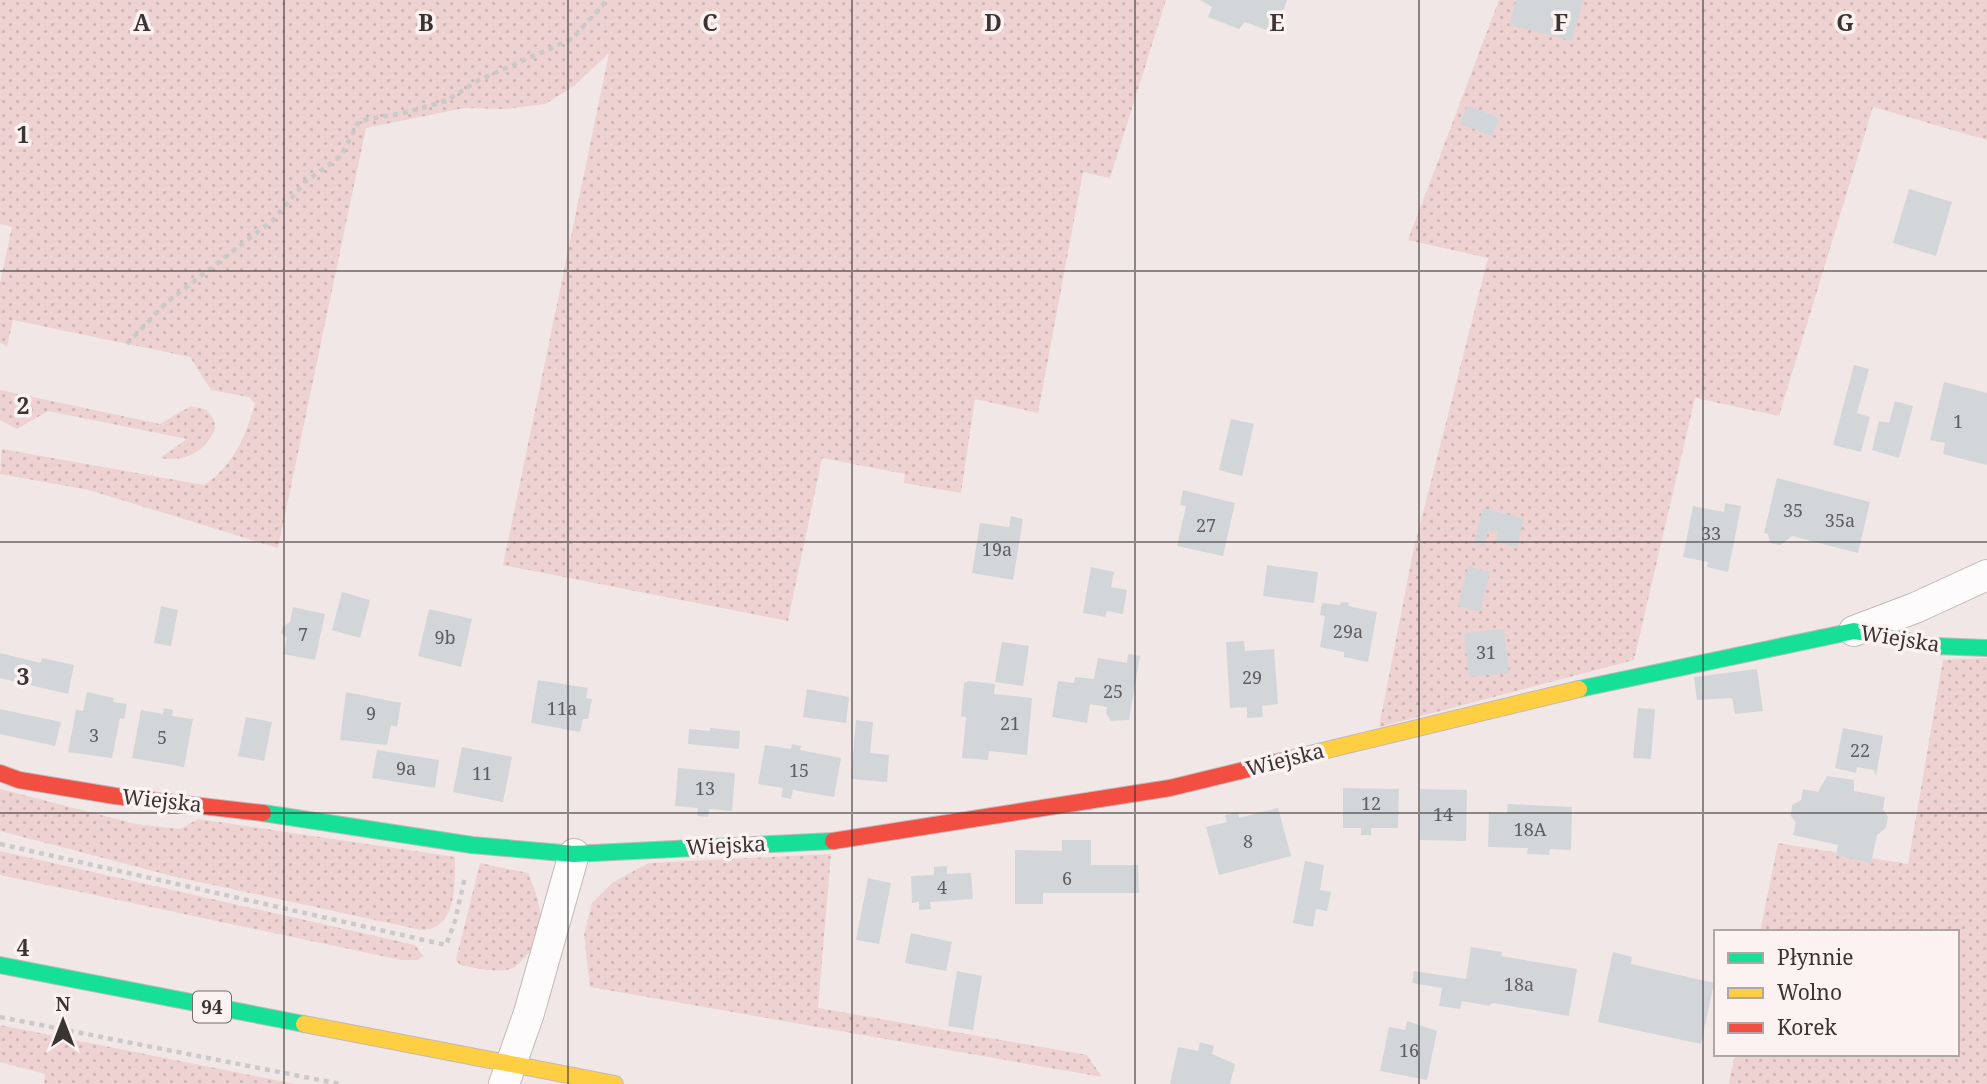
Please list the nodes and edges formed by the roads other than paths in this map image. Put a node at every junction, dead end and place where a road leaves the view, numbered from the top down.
1 (1987, 575) edge
2 (1854, 631) junction
3 (1987, 649) edge
4 (0, 773) edge
5 (575, 854) junction
6 (0, 965) edge
7 (507, 1075) edge
8 (615, 1084) edge

1 - 2 street
2 - 3 street, Wiejska
2 - 5 street, Wiejska
4 - 5 street, Wiejska
5 - 7 street
6 - 7 street, 94
7 - 8 street, 94

